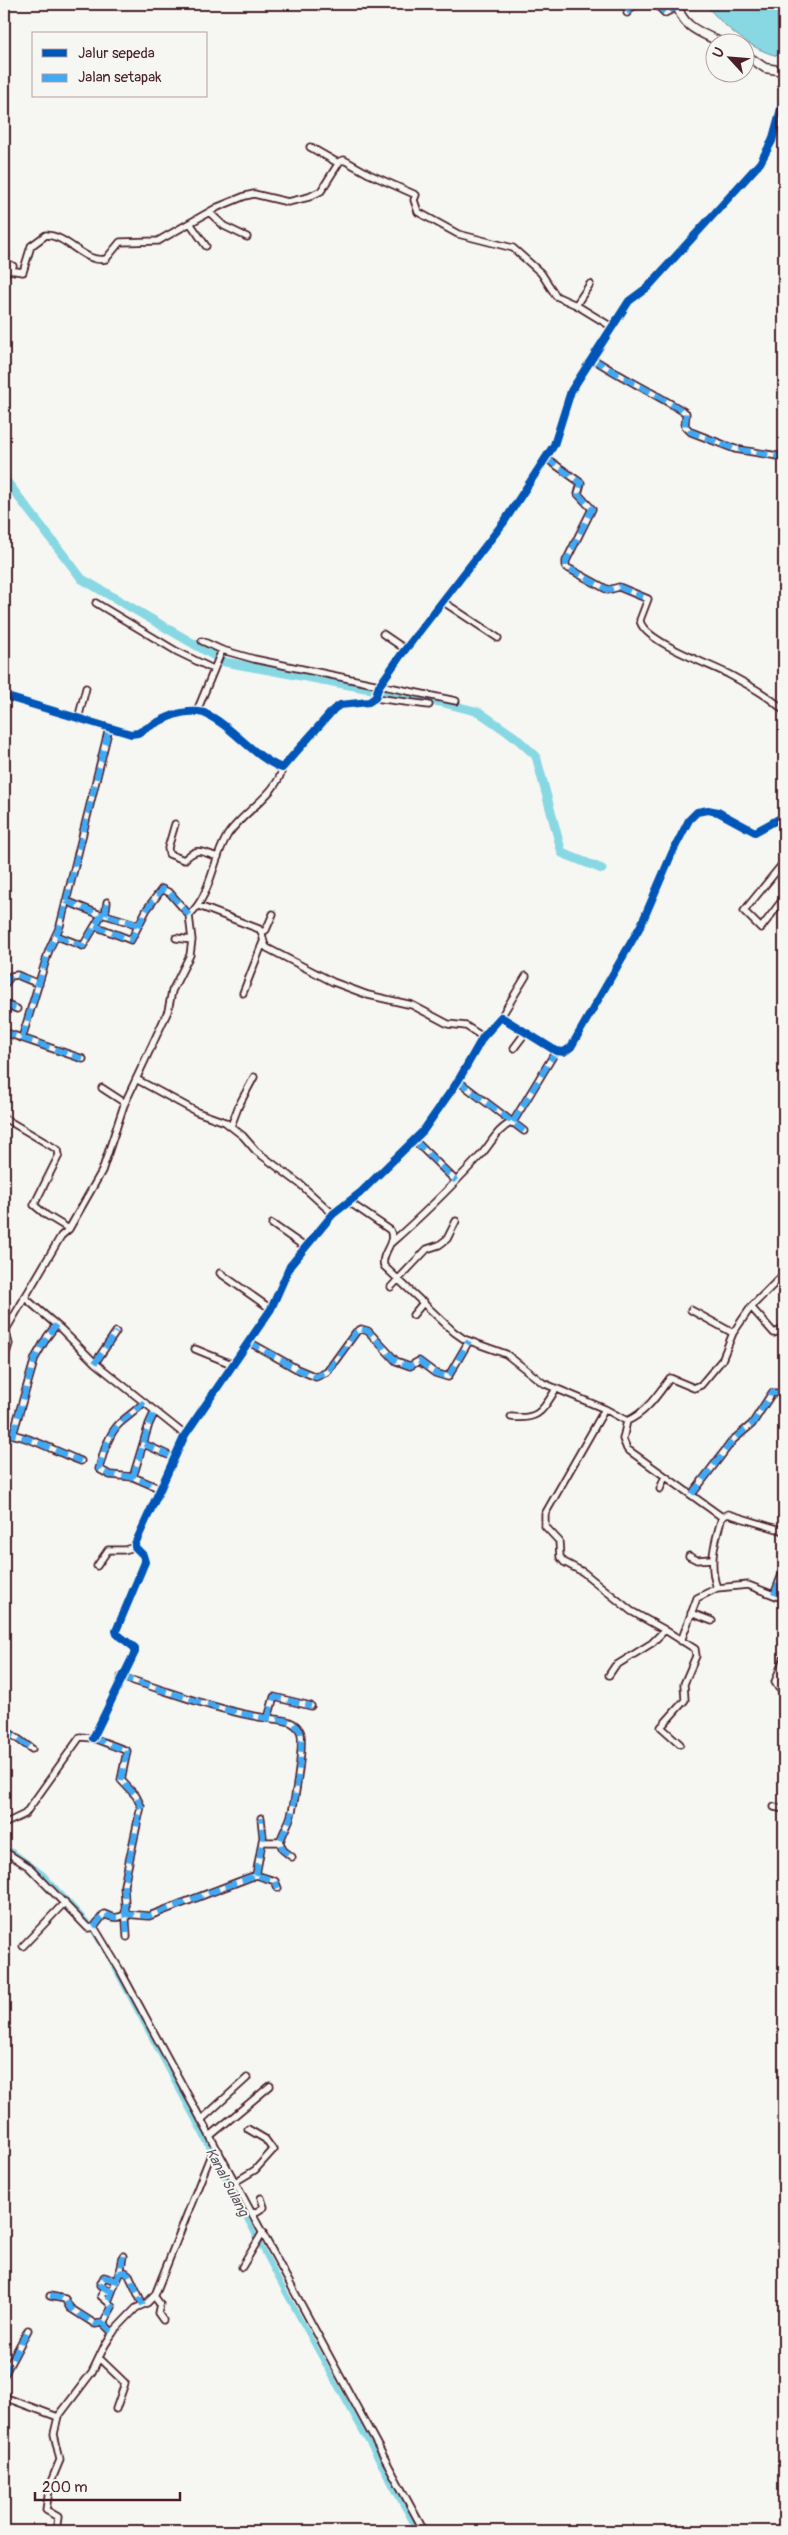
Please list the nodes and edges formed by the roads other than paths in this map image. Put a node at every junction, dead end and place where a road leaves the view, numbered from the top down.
1 (635, 4) edge
2 (656, 4) edge
3 (677, 5) edge
4 (627, 13) dead end
5 (706, 34) edge
6 (756, 62) edge
7 (784, 71) edge
8 (784, 98) edge
9 (310, 147) dead end
10 (338, 164) junction
11 (209, 212) junction
12 (190, 223) junction
13 (247, 237) dead end
14 (206, 246) dead end
15 (6, 254) dead end
16 (8, 270) junction
17 (4, 276) edge
18 (590, 284) dead end
19 (576, 305) junction
20 (612, 327) junction
21 (593, 359) junction
22 (784, 457) edge
23 (546, 458) junction
24 (442, 601) junction
25 (96, 603) dead end
26 (383, 634) dead end
27 (498, 638) dead end
28 (202, 641) dead end
29 (405, 650) junction
30 (221, 652) junction
31 (213, 669) junction
32 (378, 687) junction
33 (86, 688) dead end
34 (4, 696) edge
35 (375, 697) junction
36 (456, 701) dead end
37 (429, 705) dead end
38 (197, 711) junction
39 (784, 711) edge
40 (78, 719) junction
41 (109, 728) junction
42 (282, 768) junction
43 (784, 816) edge
44 (174, 824) dead end
45 (218, 857) junction
46 (784, 862) edge
47 (784, 898) edge
48 (66, 901) junction
49 (107, 902) dead end
50 (199, 906) junction
51 (273, 914) dead end
52 (103, 915) junction
53 (189, 916) junction
54 (139, 924) junction
55 (95, 926) junction
56 (262, 932) junction
57 (57, 936) junction
58 (176, 938) dead end
59 (192, 940) junction
60 (263, 942) junction
61 (526, 976) dead end
62 (39, 984) junction
63 (4, 985) edge
64 (243, 993) dead end
65 (4, 1004) edge
66 (17, 1009) dead end
67 (501, 1017) junction
68 (4, 1032) edge
69 (526, 1032) junction
70 (483, 1037) junction
71 (22, 1038) junction
72 (514, 1048) dead end
73 (556, 1051) junction
74 (83, 1059) dead end
75 (254, 1076) dead end
76 (136, 1079) junction
77 (458, 1080) junction
78 (102, 1088) dead end
79 (125, 1103) junction
80 (4, 1118) edge
81 (513, 1122) junction
82 (231, 1126) junction
83 (524, 1131) dead end
84 (415, 1141) junction
85 (456, 1181) junction
86 (350, 1202) junction
87 (333, 1214) junction
88 (456, 1221) dead end
89 (272, 1224) dead end
90 (69, 1229) junction
91 (391, 1243) junction
92 (305, 1247) junction
93 (220, 1274) dead end
94 (784, 1274) edge
95 (400, 1279) junction
96 (392, 1287) dead end
97 (24, 1297) junction
98 (424, 1302) junction
99 (751, 1307) junction
100 (271, 1309) junction
101 (691, 1310) dead end
102 (413, 1315) dead end
103 (56, 1325) junction
104 (784, 1330) edge
105 (5, 1332) edge
106 (116, 1332) dead end
107 (733, 1333) junction
108 (469, 1341) junction
109 (249, 1342) junction
110 (195, 1349) dead end
111 (4, 1360) edge
112 (96, 1363) junction
113 (234, 1365) junction
114 (556, 1389) junction
115 (784, 1393) edge
116 (144, 1402) junction
117 (607, 1410) junction
118 (155, 1411) junction
119 (511, 1417) dead end
120 (627, 1421) junction
121 (4, 1433) edge
122 (13, 1434) junction
123 (185, 1435) junction
124 (144, 1444) junction
125 (172, 1457) junction
126 (81, 1461) dead end
127 (665, 1476) junction
128 (134, 1477) junction
129 (161, 1489) junction
130 (660, 1489) dead end
131 (692, 1494) junction
132 (722, 1516) junction
133 (784, 1531) edge
134 (135, 1547) junction
135 (689, 1556) dead end
136 (711, 1559) junction
137 (97, 1566) dead end
138 (784, 1569) edge
139 (717, 1588) junction
140 (774, 1595) junction
141 (784, 1599) edge
142 (692, 1613) junction
143 (712, 1621) dead end
144 (665, 1630) junction
145 (681, 1641) junction
146 (784, 1658) edge
147 (609, 1675) dead end
148 (122, 1677) junction
149 (784, 1693) edge
150 (311, 1706) dead end
151 (268, 1718) junction
152 (4, 1729) edge
153 (93, 1738) junction
154 (680, 1744) dead end
155 (32, 1749) dead end
156 (774, 1806) dead end
157 (784, 1809) edge
158 (261, 1818) dead end
159 (4, 1824) edge
160 (262, 1842) junction
161 (280, 1842) junction
162 (4, 1851) edge
163 (292, 1857) dead end
164 (256, 1875) junction
165 (278, 1888) dead end
166 (65, 1902) junction
167 (125, 1914) junction
168 (92, 1928) junction
169 (127, 1936) dead end
170 (23, 1946) dead end
171 (247, 2078) dead end
172 (270, 2086) dead end
173 (201, 2120) junction
174 (248, 2129) dead end
175 (210, 2136) junction
176 (218, 2152) junction
177 (235, 2182) junction
178 (261, 2198) dead end
179 (253, 2214) junction
180 (262, 2234) junction
181 (123, 2256) dead end
182 (242, 2267) dead end
183 (119, 2273) junction
184 (117, 2281) junction
185 (110, 2292) junction
186 (50, 2296) dead end
187 (154, 2296) junction
188 (143, 2305) junction
189 (163, 2320) dead end
190 (103, 2324) junction
191 (28, 2330) dead end
192 (113, 2333) junction
193 (99, 2358) junction
194 (4, 2374) edge
195 (4, 2397) edge
196 (116, 2409) dead end
197 (58, 2416) junction
198 (56, 2531) edge
199 (424, 2531) edge

1 - 4 street
2 - 3 street
3 - 5 street
6 - 7 street
8 - 20 street
9 - 10 street
10 - 11 street
10 - 19 street
11 - 12 street
11 - 13 street
12 - 14 street
12 - 16 street
15 - 16 street
16 - 17 street
18 - 19 street
19 - 20 street
20 - 21 street
21 - 22 street
21 - 23 street
23 - 24 street
23 - 39 street
24 - 27 street
24 - 29 street
25 - 31 street
26 - 29 street
28 - 30 street
29 - 32 street
30 - 31 street
30 - 32 street
31 - 38 street
32 - 35 street
32 - 36 street
33 - 40 street
34 - 40 street
35 - 37 street
35 - 42 street
38 - 41 street
38 - 42 street
40 - 41 street
41 - 48 street
42 - 45 street
43 - 73 street
44 - 45 street
45 - 50 street
46 - 47 street
48 - 52 street
48 - 57 street
49 - 52 street
50 - 53 street
50 - 56 street
51 - 56 street
52 - 54 street
52 - 55 street
53 - 54 street
53 - 59 street
54 - 55 street
55 - 57 street
56 - 60 street
57 - 62 street
58 - 59 street
59 - 76 street
60 - 64 street
60 - 70 street
61 - 67 street
62 - 63 street
62 - 71 street
65 - 66 street
67 - 69 street
67 - 70 street
68 - 71 street
69 - 72 street
69 - 73 street
70 - 77 street
71 - 74 street
73 - 81 street
75 - 82 street
76 - 79 street
76 - 82 street
77 - 81 street
77 - 84 street
78 - 79 street
79 - 90 street
80 - 90 street
81 - 83 street
81 - 85 street
82 - 87 street
84 - 85 street
84 - 86 street
85 - 91 street
86 - 87 street
86 - 91 street
87 - 92 street
88 - 95 street
89 - 92 street
90 - 97 street
91 - 95 street
92 - 100 street
93 - 100 street
94 - 99 street
95 - 96 street
95 - 98 street
97 - 103 street
97 - 105 street
98 - 102 street
98 - 108 street
99 - 104 street
99 - 107 street
100 - 109 street
101 - 107 street
103 - 112 street
103 - 122 street
105 - 111 street
106 - 112 street
107 - 120 street
108 - 109 street
108 - 114 street
109 - 113 street
110 - 113 street
112 - 116 street
113 - 123 street
114 - 117 street
114 - 119 street
115 - 131 street
116 - 118 street
116 - 128 street
117 - 120 street
117 - 144 street
118 - 123 street
118 - 124 street
120 - 127 street
121 - 122 street
122 - 126 street
123 - 125 street
124 - 125 street
124 - 128 street
125 - 129 street
127 - 130 street
127 - 131 street
128 - 129 street
129 - 134 street
131 - 132 street
132 - 133 street
132 - 136 street
134 - 137 street
134 - 148 street
135 - 136 street
136 - 139 street
138 - 140 street
139 - 140 street
139 - 142 street
140 - 141 street
142 - 143 street
142 - 145 street
144 - 145 street
144 - 147 street
145 - 154 street
146 - 149 street
148 - 151 street
148 - 153 street
150 - 151 street
151 - 161 street
152 - 155 street
153 - 159 street
153 - 167 street
156 - 157 street
158 - 160 street
160 - 161 street
160 - 164 street
161 - 163 street
162 - 166 street
164 - 165 street
164 - 167 street
166 - 168 street
166 - 170 street
167 - 168 street
167 - 169 street
168 - 173 street
171 - 173 street
172 - 175 street
173 - 175 street
174 - 177 street
175 - 176 street
176 - 177 street
176 - 187 street
177 - 179 street
178 - 179 street
179 - 180 street
180 - 182 street
180 - 199 street
181 - 183 street
183 - 184 street
183 - 188 street
184 - 185 street
184 - 185 street
185 - 190 street
186 - 190 street
187 - 188 street
187 - 189 street
188 - 192 street
190 - 192 street
191 - 194 street
192 - 193 street
193 - 196 street
193 - 197 street
195 - 197 street
197 - 198 street

